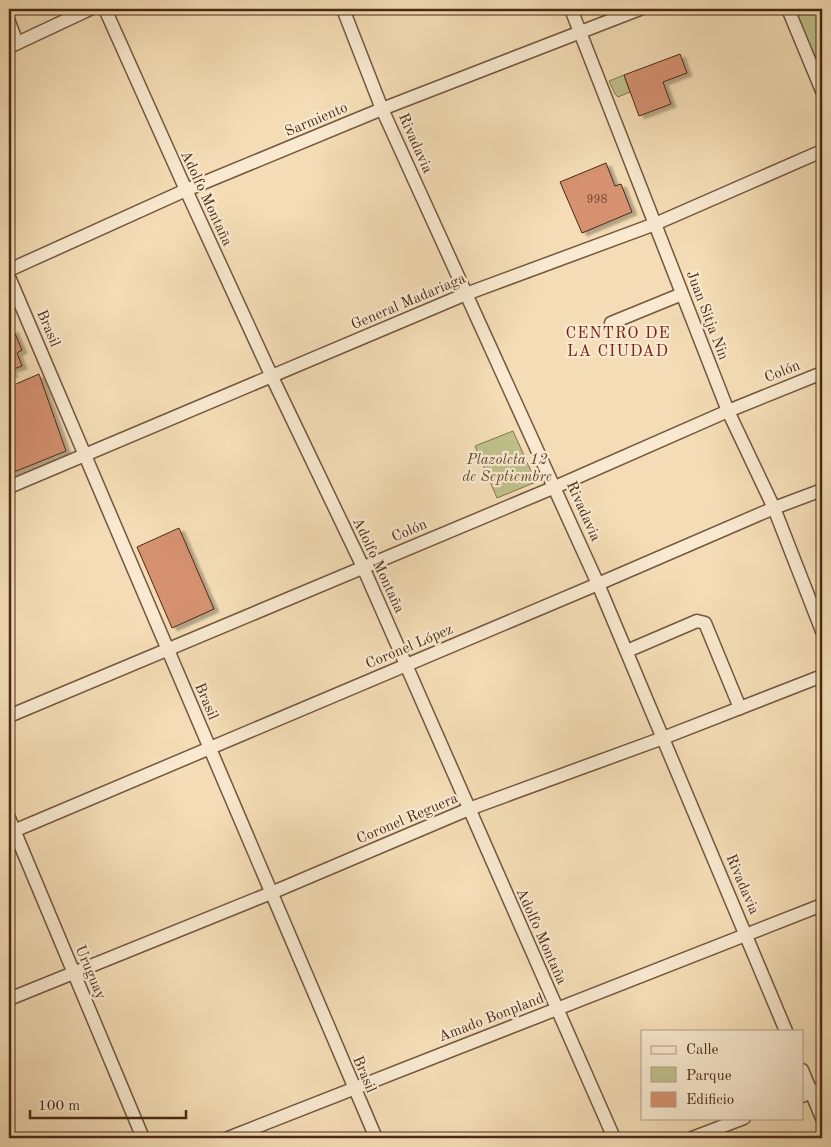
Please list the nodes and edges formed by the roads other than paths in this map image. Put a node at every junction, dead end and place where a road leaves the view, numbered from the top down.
1 (90, 9) edge
2 (105, 9) edge
3 (343, 9) edge
4 (571, 9) edge
5 (640, 9) edge
6 (788, 9) edge
7 (9, 22) edge
8 (581, 32) junction
9 (13, 45) edge
10 (822, 91) edge
11 (382, 109) junction
12 (822, 150) edge
13 (186, 190) junction
14 (655, 224) junction
15 (9, 270) edge
16 (9, 277) edge
17 (466, 294) junction
18 (682, 294) junction
19 (611, 323) dead end
20 (822, 372) edge
21 (272, 377) junction
22 (728, 411) junction
23 (86, 455) junction
24 (9, 487) edge
25 (555, 487) junction
26 (822, 490) edge
27 (774, 508) junction
28 (363, 567) junction
29 (598, 584) junction
30 (822, 631) edge
31 (167, 649) junction
32 (627, 651) junction
33 (406, 665) junction
34 (822, 676) edge
35 (740, 708) junction
36 (9, 716) edge
37 (663, 738) junction
38 (209, 748) junction
39 (469, 809) junction
40 (9, 818) edge
41 (11, 832) edge
42 (271, 893) junction
43 (822, 905) edge
44 (746, 934) junction
45 (74, 973) junction
46 (9, 999) edge
47 (556, 1009) junction
48 (786, 1030) edge
49 (804, 1074) edge
50 (354, 1089) junction
51 (812, 1092) edge
52 (822, 1118) edge
53 (739, 1120) edge
54 (143, 1138) edge
55 (228, 1138) edge
56 (376, 1138) edge
57 (614, 1138) edge
58 (692, 1138) edge

1 - 9 street
2 - 13 street, Adolfo Montaña
3 - 11 street, Rivadavia
4 - 8 street, Juan Sitja Nin
5 - 8 street, Sarmiento
6 - 10 street
7 - 9 street
8 - 11 street, Sarmiento
8 - 14 street, Juan Sitja Nin
11 - 13 street, Sarmiento
11 - 17 street, Rivadavia
12 - 14 street, General Madariaga
13 - 15 street, Sarmiento
13 - 21 street, Adolfo Montaña
14 - 17 street, General Madariaga
14 - 18 street, Juan Sitja Nin
16 - 23 street, Brasil
17 - 21 street, General Madariaga
17 - 25 street, Rivadavia
18 - 19 street
18 - 22 street, Juan Sitja Nin
20 - 22 street, Colón
21 - 23 street, General Madariaga
21 - 28 street, Adolfo Montaña
22 - 25 street, Colón
22 - 27 street, Juan Sitja Nin
23 - 24 street, General Madariaga
23 - 31 street, Brasil
25 - 28 street, Colón
25 - 29 street, Rivadavia
26 - 27 street, Coronel López
27 - 29 street, Coronel López
27 - 30 street, Juan Sitja Nin
28 - 31 street, Colón
28 - 33 street, Adolfo Montaña
29 - 32 street, Rivadavia
29 - 33 street, Coronel López
31 - 36 street, Colón
31 - 38 street, Brasil
32 - 35 street
32 - 37 street, Rivadavia
33 - 38 street, Coronel López
33 - 39 street, Adolfo Montaña
34 - 35 street, Coronel Reguera
35 - 37 street, Coronel Reguera
37 - 39 street, Coronel Reguera
37 - 44 street, Rivadavia
38 - 41 street, Coronel López
38 - 42 street, Brasil
39 - 42 street, Coronel Reguera
39 - 47 street, Adolfo Montaña
40 - 41 street, Uruguay
41 - 45 street, Uruguay
42 - 45 street, Coronel Reguera
42 - 50 street, Brasil
43 - 44 street, Amado Bonpland
44 - 47 street, Amado Bonpland
44 - 48 street, Rivadavia
45 - 46 street, Coronel Reguera
45 - 54 street, Uruguay
47 - 50 street, Amado Bonpland
47 - 57 street, Adolfo Montaña
49 - 51 street
50 - 55 street, Amado Bonpland
50 - 56 street, Brasil
51 - 52 street
53 - 58 street

